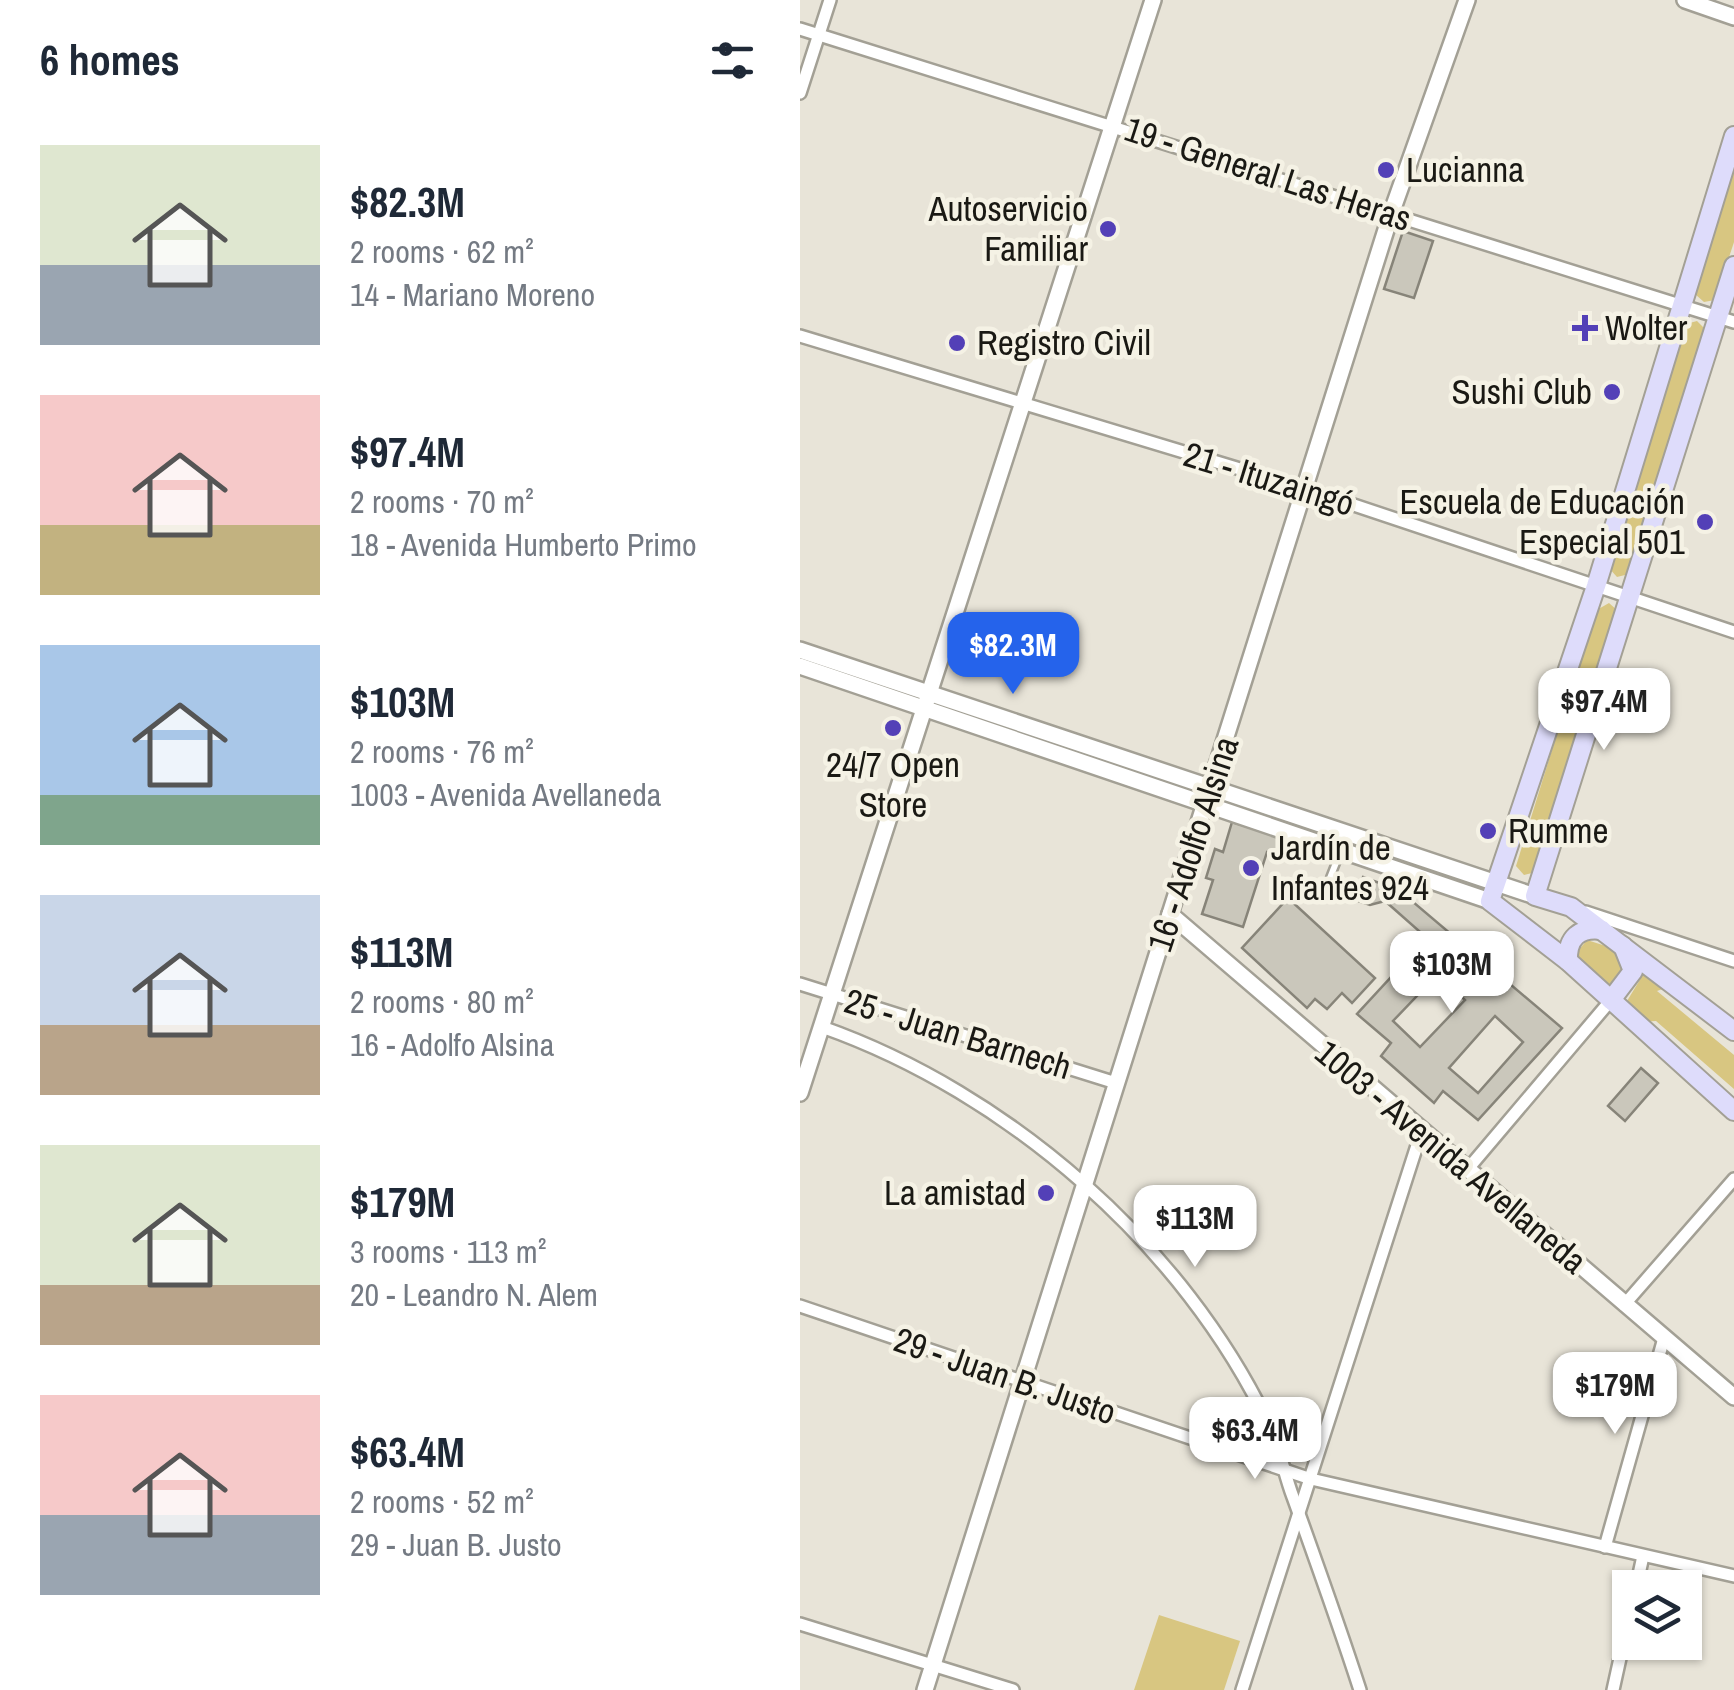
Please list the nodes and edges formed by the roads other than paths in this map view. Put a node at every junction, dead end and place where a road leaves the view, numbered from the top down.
1 (830, 0) edge
2 (1153, 0) edge
3 (1467, 0) edge
4 (1685, 0) edge
5 (1734, 16) edge
6 (800, 29) edge
7 (819, 35) junction
8 (800, 93) edge
9 (1110, 123) junction
10 (1734, 136) edge
11 (1391, 214) junction
12 (1734, 266) edge
13 (1682, 305) junction
14 (1726, 319) edge
15 (800, 336) edge
16 (1022, 404) junction
17 (1304, 488) junction
18 (1596, 586) junction
19 (1628, 596) junction
20 (1734, 632) edge
21 (800, 650) edge
22 (800, 666) edge
23 (929, 701) junction
24 (1210, 795) junction
25 (1342, 849) junction
26 (1493, 893) junction
27 (1340, 896) dead end
28 (1536, 896) junction
29 (1571, 908) junction
30 (1170, 914) junction
31 (1602, 930) junction
32 (1621, 943) junction
33 (1568, 961) junction
34 (1734, 961) edge
35 (800, 984) edge
36 (833, 995) junction
37 (1611, 1000) junction
38 (822, 1027) junction
39 (1734, 1032) edge
40 (1116, 1083) junction
41 (800, 1093) edge
42 (1734, 1111) edge
43 (1421, 1134) junction
44 (1467, 1170) junction
45 (1734, 1179) edge
46 (1085, 1182) junction
47 (1624, 1304) junction
48 (800, 1306) edge
49 (1664, 1338) junction
50 (1023, 1382) junction
51 (1734, 1398) edge
52 (1283, 1470) junction
53 (1312, 1479) junction
54 (1300, 1516) junction
55 (1605, 1547) junction
56 (1643, 1556) junction
57 (1640, 1570) edge
58 (1734, 1576) edge
59 (800, 1624) edge
60 (1620, 1660) edge
61 (932, 1664) junction
62 (924, 1690) edge
63 (1013, 1690) edge
64 (1242, 1690) edge
65 (1360, 1690) edge
66 (1613, 1690) edge

1 - 7 street
2 - 9 street
3 - 11 street, 16 - Adolfo Alsina
4 - 5 street
6 - 7 street, 19 - General Las Heras
7 - 8 street
7 - 9 street, 19 - General Las Heras
9 - 11 street, 19 - General Las Heras
9 - 16 street
10 - 13 main road
11 - 13 street, 19 - General Las Heras
11 - 17 street, 16 - Adolfo Alsina
12 - 14 main road
13 - 14 street, 19 - General Las Heras
13 - 18 main road
14 - 19 main road
15 - 16 street, 21 - Ituzaingó
16 - 17 street, 21 - Ituzaingó
16 - 23 street
17 - 18 street, 21 - Ituzaingó
17 - 24 street, 16 - Adolfo Alsina
18 - 19 street, 21 - Ituzaingó
18 - 26 main road
19 - 20 street, 21 - Ituzaingó
19 - 28 main road
21 - 23 street
22 - 23 street
23 - 24 street
23 - 36 street
24 - 25 street
24 - 26 street
24 - 30 street, 16 - Adolfo Alsina
25 - 26 street
25 - 27 lane
26 - 28 street
26 - 33 main road
28 - 29 main road
29 - 31 main road
29 - 34 street
30 - 40 street, 16 - Adolfo Alsina
30 - 43 street, 1003 - Avenida Avellaneda
31 - 32 main road
31 - 33 main road
32 - 37 main road
32 - 39 main road
33 - 37 main road
35 - 36 street, 25 - Juan Barnech
36 - 38 street
36 - 40 street, 25 - Juan Barnech
37 - 42 main road
37 - 44 street
38 - 41 street
38 - 46 street
40 - 46 street, 16 - Adolfo Alsina
43 - 44 street, 1003 - Avenida Avellaneda
43 - 53 street
44 - 47 street, 1003 - Avenida Avellaneda
45 - 47 street
46 - 50 street, 16 - Adolfo Alsina
46 - 52 street
47 - 49 street, 1003 - Avenida Avellaneda
48 - 50 street, 29 - Juan B. Justo
49 - 51 street, 1003 - Avenida Avellaneda
49 - 55 street
50 - 52 street, 29 - Juan B. Justo
50 - 61 street, 16 - Adolfo Alsina
52 - 53 street, 29 - Juan B. Justo
52 - 54 street
53 - 54 street
53 - 55 street, 29 - Juan B. Justo
54 - 64 street
54 - 65 street
55 - 56 street, 29 - Juan B. Justo
56 - 57 street
56 - 58 street, 29 - Juan B. Justo
59 - 61 street
60 - 66 street
61 - 62 street, 16 - Adolfo Alsina
61 - 63 street

